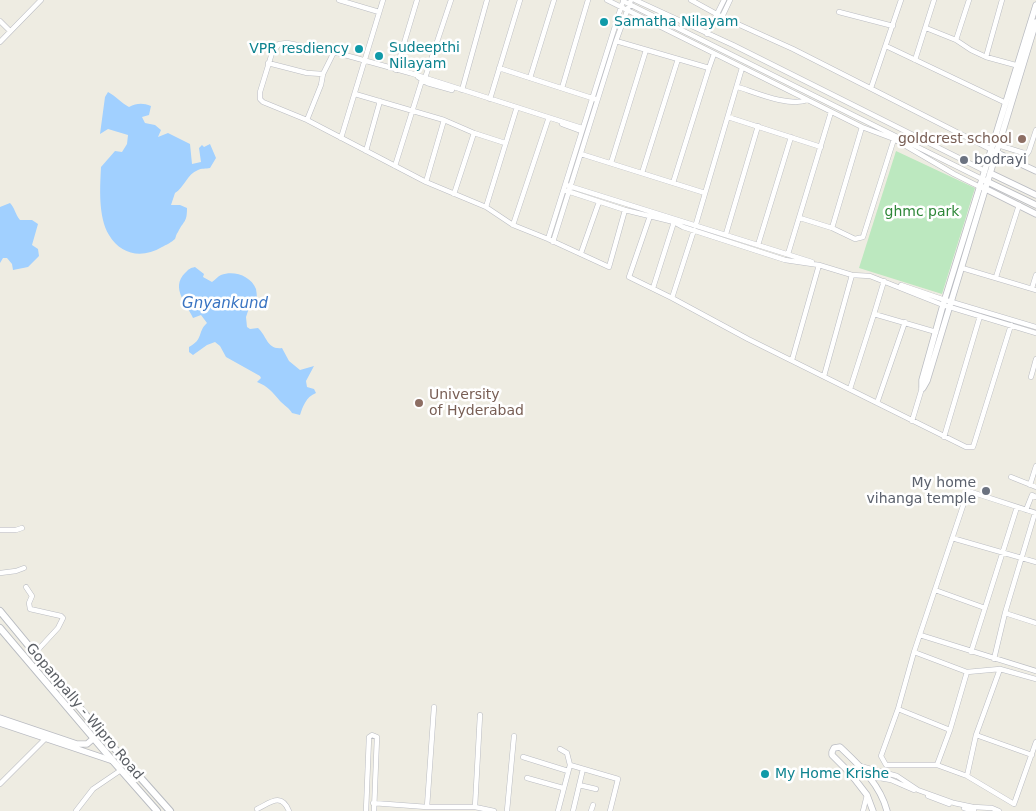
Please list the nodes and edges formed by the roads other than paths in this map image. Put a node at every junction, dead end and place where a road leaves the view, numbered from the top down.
1 (41, 0) edge
2 (339, 0) edge
3 (383, 0) edge
4 (417, 0) edge
5 (451, 0) edge
6 (487, 0) edge
7 (520, 0) edge
8 (554, 0) edge
9 (588, 0) edge
10 (607, 0) edge
11 (635, 0) edge
12 (691, 0) edge
13 (724, 0) edge
14 (730, 0) edge
15 (901, 0) edge
16 (934, 0) edge
17 (969, 0) edge
18 (1002, 0) edge
19 (623, 3) edge
20 (629, 5) edge
21 (1036, 7) edge
22 (379, 12) junction
23 (839, 12) dead end
24 (717, 13) junction
25 (722, 17) junction
26 (0, 21) edge
27 (1036, 22) edge
28 (713, 23) junction
29 (893, 26) junction
30 (926, 28) junction
31 (10, 31) junction
32 (708, 33) junction
33 (703, 40) junction
34 (956, 40) junction
35 (616, 41) junction
36 (0, 42) edge
37 (1027, 43) junction
38 (700, 45) junction
39 (886, 46) junction
40 (1036, 46) edge
41 (646, 50) junction
42 (334, 52) junction
43 (714, 54) junction
44 (986, 56) junction
45 (678, 59) junction
46 (915, 60) junction
47 (364, 61) junction
48 (268, 63) junction
49 (1020, 67) junction
50 (499, 68) junction
51 (708, 68) junction
52 (742, 68) junction
53 (396, 70) junction
54 (322, 74) junction
55 (530, 78) junction
56 (424, 79) junction
57 (738, 87) junction
58 (562, 88) junction
59 (871, 88) junction
60 (462, 90) junction
61 (355, 94) junction
62 (592, 98) junction
63 (490, 99) junction
64 (598, 100) junction
65 (808, 100) junction
66 (380, 101) junction
67 (1007, 103) junction
68 (516, 110) junction
69 (412, 111) junction
70 (831, 112) junction
71 (728, 117) junction
72 (307, 120) junction
73 (444, 120) junction
74 (548, 120) junction
75 (758, 126) junction
76 (862, 127) junction
77 (582, 130) junction
78 (1036, 130) edge
79 (588, 132) junction
80 (474, 133) junction
81 (791, 137) junction
82 (341, 138) junction
83 (894, 139) junction
84 (505, 143) junction
85 (998, 145) junction
86 (821, 147) junction
87 (366, 150) junction
88 (994, 151) junction
89 (581, 154) junction
90 (611, 163) junction
91 (395, 166) junction
92 (1036, 171) edge
93 (987, 172) junction
94 (642, 173) junction
95 (984, 180) junction
96 (426, 182) junction
97 (673, 183) junction
98 (982, 188) junction
99 (568, 190) junction
100 (705, 193) junction
101 (454, 194) junction
102 (1036, 194) edge
103 (600, 202) junction
104 (1036, 204) edge
105 (1019, 205) junction
106 (486, 207) junction
107 (625, 210) junction
108 (1036, 214) edge
109 (650, 216) junction
110 (800, 218) junction
111 (674, 222) junction
112 (685, 222) junction
113 (696, 224) junction
114 (513, 225) junction
115 (683, 227) junction
116 (832, 228) junction
117 (694, 230) junction
118 (726, 234) junction
119 (551, 240) junction
120 (758, 245) junction
121 (581, 253) junction
122 (788, 254) junction
123 (819, 265) junction
124 (962, 268) junction
125 (1036, 274) edge
126 (852, 275) junction
127 (996, 277) junction
128 (884, 281) junction
129 (653, 288) junction
130 (1034, 289) edge
131 (672, 298) junction
132 (947, 304) junction
133 (874, 314) junction
134 (980, 316) junction
135 (906, 322) junction
136 (1012, 325) junction
137 (1036, 327) edge
138 (936, 332) junction
139 (1036, 333) edge
140 (1036, 359) edge
141 (792, 360) junction
142 (824, 376) junction
143 (1031, 377) dead end
144 (922, 388) junction
145 (850, 389) junction
146 (877, 403) junction
147 (912, 421) junction
148 (944, 437) junction
149 (1036, 466) edge
150 (1011, 477) dead end
151 (1030, 485) junction
152 (1036, 487) edge
153 (1036, 497) edge
154 (1017, 507) junction
155 (1026, 510) junction
156 (1036, 513) edge
157 (22, 528) dead end
158 (0, 530) edge
159 (952, 538) junction
160 (1002, 552) junction
161 (1022, 558) junction
162 (1036, 562) edge
163 (24, 568) dead end
164 (0, 573) edge
165 (26, 587) dead end
166 (935, 590) junction
167 (985, 608) junction
168 (0, 611) edge
169 (1005, 613) junction
170 (1036, 623) edge
171 (0, 628) edge
172 (920, 635) junction
173 (24, 640) junction
174 (16, 646) junction
175 (30, 648) junction
176 (914, 652) junction
177 (971, 652) junction
178 (35, 653) junction
179 (22, 654) junction
180 (994, 659) junction
181 (1000, 669) junction
182 (967, 672) junction
183 (1036, 672) edge
184 (1036, 679) edge
185 (434, 707) dead end
186 (898, 709) junction
187 (480, 715) dead end
188 (0, 718) edge
189 (0, 723) edge
190 (950, 730) junction
191 (976, 735) junction
192 (514, 736) dead end
193 (46, 738) junction
194 (94, 738) junction
195 (1036, 742) edge
196 (560, 749) dead end
197 (1032, 755) junction
198 (523, 757) dead end
199 (113, 762) junction
200 (937, 765) junction
201 (570, 766) junction
202 (858, 766) junction
203 (583, 769) junction
204 (121, 770) junction
205 (568, 771) junction
206 (868, 776) junction
207 (967, 776) junction
208 (527, 778) dead end
209 (0, 784) edge
210 (579, 785) junction
211 (563, 788) junction
212 (596, 789) dead end
213 (867, 795) junction
214 (366, 803) junction
215 (374, 803) junction
216 (1014, 804) junction
217 (428, 807) junction
218 (475, 807) junction
219 (257, 810) edge
220 (76, 811) edge
221 (157, 811) edge
222 (170, 811) edge
223 (289, 811) edge
224 (366, 811) edge
225 (374, 811) edge
226 (494, 811) edge
227 (507, 811) edge
228 (558, 811) edge
229 (572, 811) edge
230 (610, 811) edge
231 (863, 811) edge
232 (873, 811) edge
233 (887, 811) edge
234 (974, 811) edge
235 (999, 811) edge
236 (1012, 811) edge

1 - 31 street
2 - 22 street
3 - 22 street
4 - 53 street
5 - 56 street
6 - 60 street
7 - 50 street
8 - 55 street
9 - 58 street
10 - 19 street
11 - 32 street
12 - 24 street
13 - 24 street
14 - 25 street
15 - 29 street
16 - 30 street
17 - 34 street
18 - 44 street
19 - 20 street
19 - 62 street
20 - 33 street
20 - 35 street
20 - 38 street
21 - 37 street
22 - 47 street
23 - 29 street
24 - 25 street
24 - 28 street
25 - 28 street
25 - 59 street
26 - 31 street
27 - 37 street
28 - 32 street
29 - 39 street
30 - 34 street
30 - 46 street
31 - 36 street
32 - 33 street
32 - 93 street
33 - 38 street
33 - 95 street
34 - 44 street
35 - 41 street
35 - 64 street
37 - 40 street
37 - 49 street
38 - 43 street
39 - 46 street
39 - 59 street
41 - 45 street
41 - 90 street
42 - 47 street
42 - 48 street
42 - 54 street
43 - 51 street
43 - 52 street
44 - 49 street
45 - 51 street
45 - 94 street
46 - 67 street
47 - 53 street
47 - 61 street
48 - 54 street
48 - 72 street
49 - 67 street
49 - 85 street
50 - 55 street
50 - 63 street
51 - 97 street
52 - 57 street
52 - 65 street
53 - 56 street
54 - 72 street
55 - 58 street
56 - 60 street
56 - 63 street
56 - 69 street
57 - 65 street
57 - 71 street
58 - 62 street
59 - 88 street
60 - 63 street
61 - 66 street
61 - 82 street
62 - 64 street
62 - 77 street
63 - 68 street
63 - 77 street
64 - 79 street
65 - 70 street
66 - 69 street
66 - 87 street
67 - 88 street
68 - 74 street
68 - 84 street
69 - 73 street
69 - 91 street
70 - 76 street
70 - 86 street
71 - 75 street
71 - 100 street
72 - 82 street
73 - 80 street
73 - 96 street
74 - 77 street
74 - 114 street
75 - 81 street
75 - 118 street
76 - 83 street
76 - 116 street
77 - 79 street
77 - 99 street
78 - 85 street
79 - 89 street
80 - 84 street
80 - 101 street
81 - 86 street
81 - 120 street
82 - 87 street
83 - 98 street
83 - 116 street
84 - 106 street
85 - 88 street
86 - 110 street
87 - 91 street
88 - 92 street
88 - 93 street
89 - 90 street
89 - 99 street
90 - 94 street
91 - 96 street
93 - 95 street
93 - 102 street
94 - 97 street
95 - 98 street
95 - 104 street
96 - 101 street
97 - 100 street
98 - 105 street
98 - 124 street
98 - 132 street
99 - 103 street
99 - 112 street
99 - 119 street
100 - 113 street
101 - 106 street
103 - 107 street
103 - 121 street
105 - 108 street
105 - 127 street
106 - 114 street
107 - 109 street
107 - 121 street
109 - 111 street
109 - 129 street
110 - 116 street
110 - 122 street
111 - 115 street
111 - 129 street
112 - 113 street
112 - 115 street
113 - 118 street
114 - 119 street
115 - 117 street
117 - 123 street
117 - 131 street
118 - 120 street
119 - 121 street
120 - 122 street
122 - 132 street
123 - 126 street
123 - 141 street
124 - 127 street
124 - 132 street
125 - 130 street
126 - 128 street
126 - 142 street
127 - 130 street
128 - 132 street
128 - 133 street
129 - 131 street
131 - 141 street
132 - 134 street
132 - 137 street
132 - 138 street
132 - 144 street
133 - 135 street
133 - 145 street
134 - 136 street
134 - 148 street
135 - 138 street
135 - 146 street
136 - 139 street
136 - 148 street
138 - 144 street
140 - 143 street
141 - 142 street
142 - 145 street
144 - 147 street
145 - 146 street
146 - 147 street
147 - 148 street
149 - 151 street
150 - 151 street
151 - 152 street
153 - 155 street
154 - 155 street
154 - 159 street
154 - 160 street
155 - 156 street
156 - 161 street
157 - 158 street
159 - 160 street
159 - 166 street
160 - 161 street
160 - 167 street
161 - 162 street
161 - 169 street
163 - 164 street
165 - 178 street
166 - 167 street
166 - 172 street
167 - 177 street
168 - 173 main road, Gopanpally - Wipro Road
169 - 170 street
169 - 180 street
171 - 174 main road, Gopanpally - Wipro Road
172 - 176 street
172 - 177 street
173 - 174 main road
173 - 175 main road, Gopanpally - Wipro Road
174 - 179 main road, Gopanpally - Wipro Road
175 - 178 main road, Gopanpally - Wipro Road
175 - 179 main road
176 - 182 street
176 - 186 street
177 - 180 street
178 - 222 main road, Gopanpally - Wipro Road
179 - 194 main road, Gopanpally - Wipro Road
180 - 183 street
181 - 182 street
181 - 184 street
181 - 191 street
182 - 190 street
185 - 217 street
186 - 190 street
186 - 200 street
187 - 218 street
188 - 194 street
189 - 193 street
190 - 200 street
191 - 197 street
191 - 207 street
192 - 227 street
193 - 199 street
193 - 209 street
194 - 199 main road, Gopanpally - Wipro Road
195 - 197 street
196 - 201 street
197 - 216 street
198 - 205 street
199 - 204 main road, Gopanpally - Wipro Road
200 - 207 street
201 - 203 street
201 - 205 street
202 - 206 street
202 - 213 street
202 - 235 street
203 - 210 street
203 - 230 street
204 - 220 street
204 - 221 main road, Gopanpally - Wipro Road
205 - 211 street
206 - 233 street
206 - 234 street
207 - 216 street
208 - 211 street
210 - 212 street
210 - 229 street
211 - 228 street
213 - 231 street
213 - 232 street
214 - 215 street
214 - 215 street
214 - 224 street
215 - 217 street
215 - 225 street
216 - 236 street
217 - 218 street
218 - 226 street
219 - 223 street

